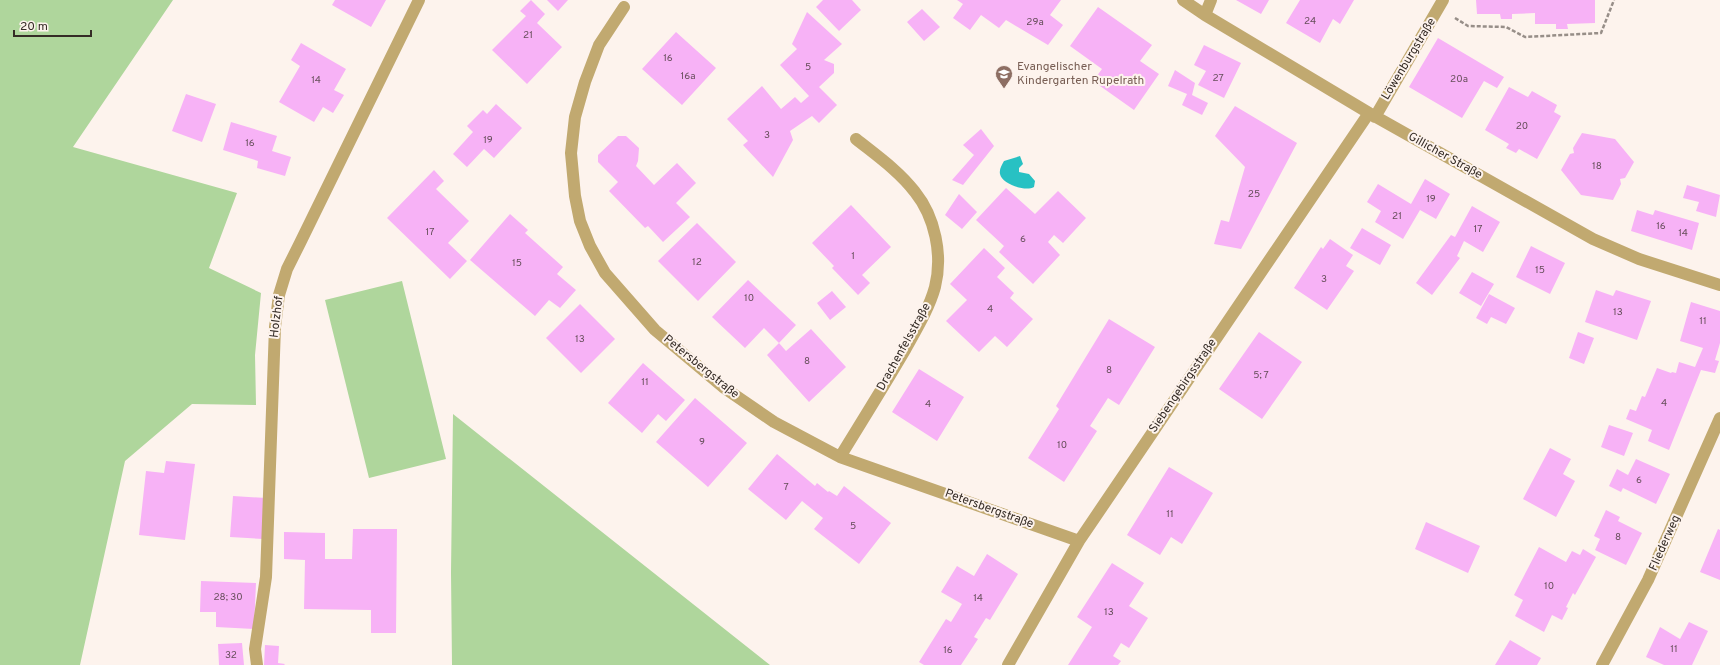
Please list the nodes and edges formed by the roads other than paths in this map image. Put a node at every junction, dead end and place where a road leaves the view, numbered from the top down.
1 (419, 0) edge
2 (1183, 0) edge
3 (1211, 0) edge
4 (1441, 4) edge
5 (624, 7) dead end
6 (1205, 15) junction
7 (1372, 115) junction
8 (856, 139) dead end
9 (1720, 285) edge
10 (1720, 418) edge
11 (840, 457) junction
12 (1079, 541) junction
13 (257, 665) edge
14 (1008, 665) edge
15 (1602, 665) edge

1 - 13 street, Holzhof
2 - 6 street, Gillicher Straße
3 - 6 street
4 - 7 street, Löwenburgstraße
5 - 11 street, Petersbergstraße
6 - 7 street, Gillicher Straße
7 - 9 street, Gillicher Straße
7 - 12 street, Siebengebirgsstraße
8 - 11 street, Drachenfelsstraße
10 - 15 street, Fliederweg
11 - 12 street, Petersbergstraße
12 - 14 street, Siebengebirgsstraße

